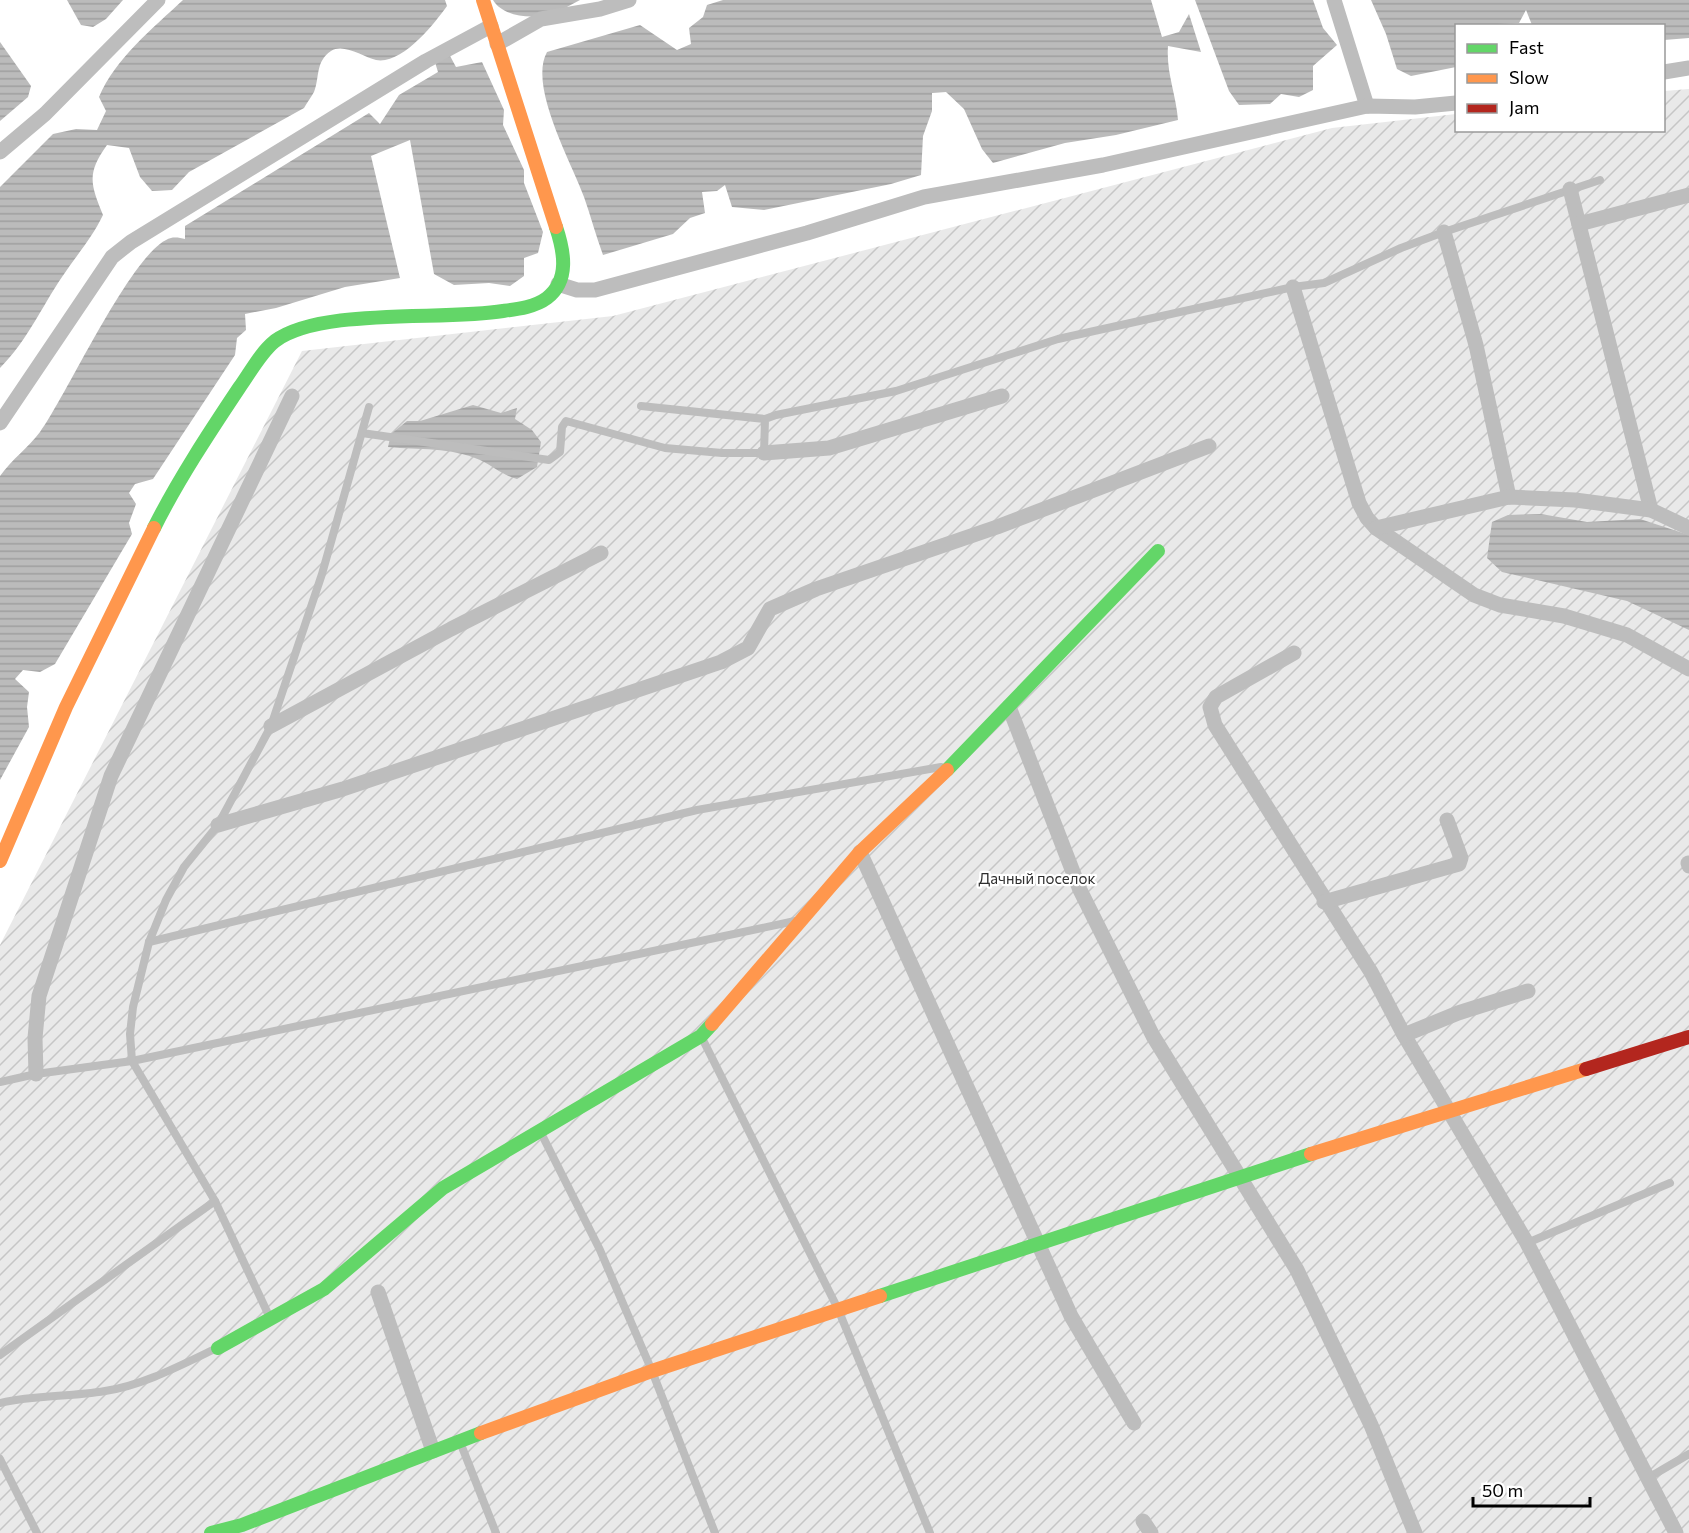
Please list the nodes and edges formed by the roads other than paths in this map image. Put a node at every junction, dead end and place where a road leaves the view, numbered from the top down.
1 (158, 0) edge
2 (483, 0) edge
3 (629, 0) edge
4 (1334, 0) edge
5 (491, 26) junction
6 (497, 44) junction
7 (1689, 68) edge
8 (1665, 72) edge
9 (1455, 102) edge
10 (1367, 106) junction
11 (0, 152) edge
12 (1599, 180) dead end
13 (1570, 189) junction
14 (1689, 195) edge
15 (1580, 224) junction
16 (1444, 232) junction
17 (558, 284) junction
18 (1293, 287) junction
19 (292, 396) dead end
20 (1002, 396) dead end
21 (641, 406) dead end
22 (369, 407) dead end
23 (765, 419) junction
24 (0, 423) edge
25 (362, 433) junction
26 (1209, 446) dead end
27 (764, 453) junction
28 (1509, 497) junction
29 (1651, 510) junction
30 (1376, 528) junction
31 (1689, 528) edge
32 (1158, 551) dead end
33 (601, 553) dead end
34 (1294, 653) dead end
35 (1689, 669) edge
36 (1009, 707) junction
37 (271, 726) junction
38 (952, 765) junction
39 (1447, 820) dead end
40 (218, 825) junction
41 (860, 852) junction
42 (0, 861) edge
43 (1324, 902) junction
44 (799, 920) junction
45 (149, 942) junction
46 (1528, 991) dead end
47 (1404, 1035) junction
48 (701, 1036) junction
49 (1689, 1037) edge
50 (132, 1061) junction
51 (36, 1074) junction
52 (0, 1082) edge
53 (1450, 1110) junction
54 (539, 1129) junction
55 (1242, 1179) junction
56 (1670, 1183) dead end
57 (215, 1201) junction
58 (1037, 1243) junction
59 (1527, 1243) junction
60 (378, 1292) dead end
61 (838, 1309) junction
62 (270, 1319) junction
63 (218, 1347) joint
64 (0, 1355) edge
65 (652, 1371) junction
66 (0, 1403) edge
67 (1134, 1423) dead end
68 (459, 1441) junction
69 (433, 1451) junction
70 (1689, 1454) edge
71 (0, 1459) edge
72 (1648, 1478) junction
73 (37, 1533) edge
74 (211, 1533) edge
75 (496, 1533) edge
76 (716, 1533) edge
77 (930, 1533) edge
78 (1415, 1533) edge
79 (1676, 1533) edge

1 - 11 street
2 - 5 street
3 - 6 street
4 - 10 street
5 - 6 street
5 - 24 street
6 - 17 street
7 - 8 street
9 - 10 street
10 - 17 street
12 - 13 lane
13 - 15 street
13 - 16 lane
14 - 15 street
15 - 29 street
16 - 18 lane
16 - 28 street
17 - 42 street
18 - 23 lane
18 - 30 street
19 - 51 street
20 - 27 street
21 - 23 lane
22 - 25 lane
23 - 27 lane
25 - 27 lane
25 - 37 lane
26 - 40 street
28 - 29 street
28 - 30 street
29 - 31 street
30 - 35 street
32 - 36 street
33 - 37 street
34 - 43 street
36 - 38 street
36 - 55 street
37 - 40 lane
38 - 41 street
38 - 45 lane
39 - 43 street
40 - 45 lane
41 - 44 street
41 - 58 street
43 - 47 street
44 - 48 street
44 - 50 lane
45 - 50 lane
46 - 47 street
47 - 53 street
48 - 54 street
48 - 61 lane
49 - 53 street
50 - 51 lane
50 - 57 lane
51 - 52 lane
53 - 55 street
53 - 59 street
54 - 62 street
54 - 65 lane
55 - 58 street
55 - 78 street
56 - 59 lane
57 - 62 lane
57 - 64 lane
58 - 61 street
58 - 67 street
59 - 72 street
60 - 69 street
61 - 65 street
61 - 77 lane
62 - 63 street
63 - 66 lane
65 - 68 street
65 - 76 lane
68 - 69 street
68 - 75 lane
69 - 74 street
70 - 72 lane
71 - 73 lane
72 - 79 street

